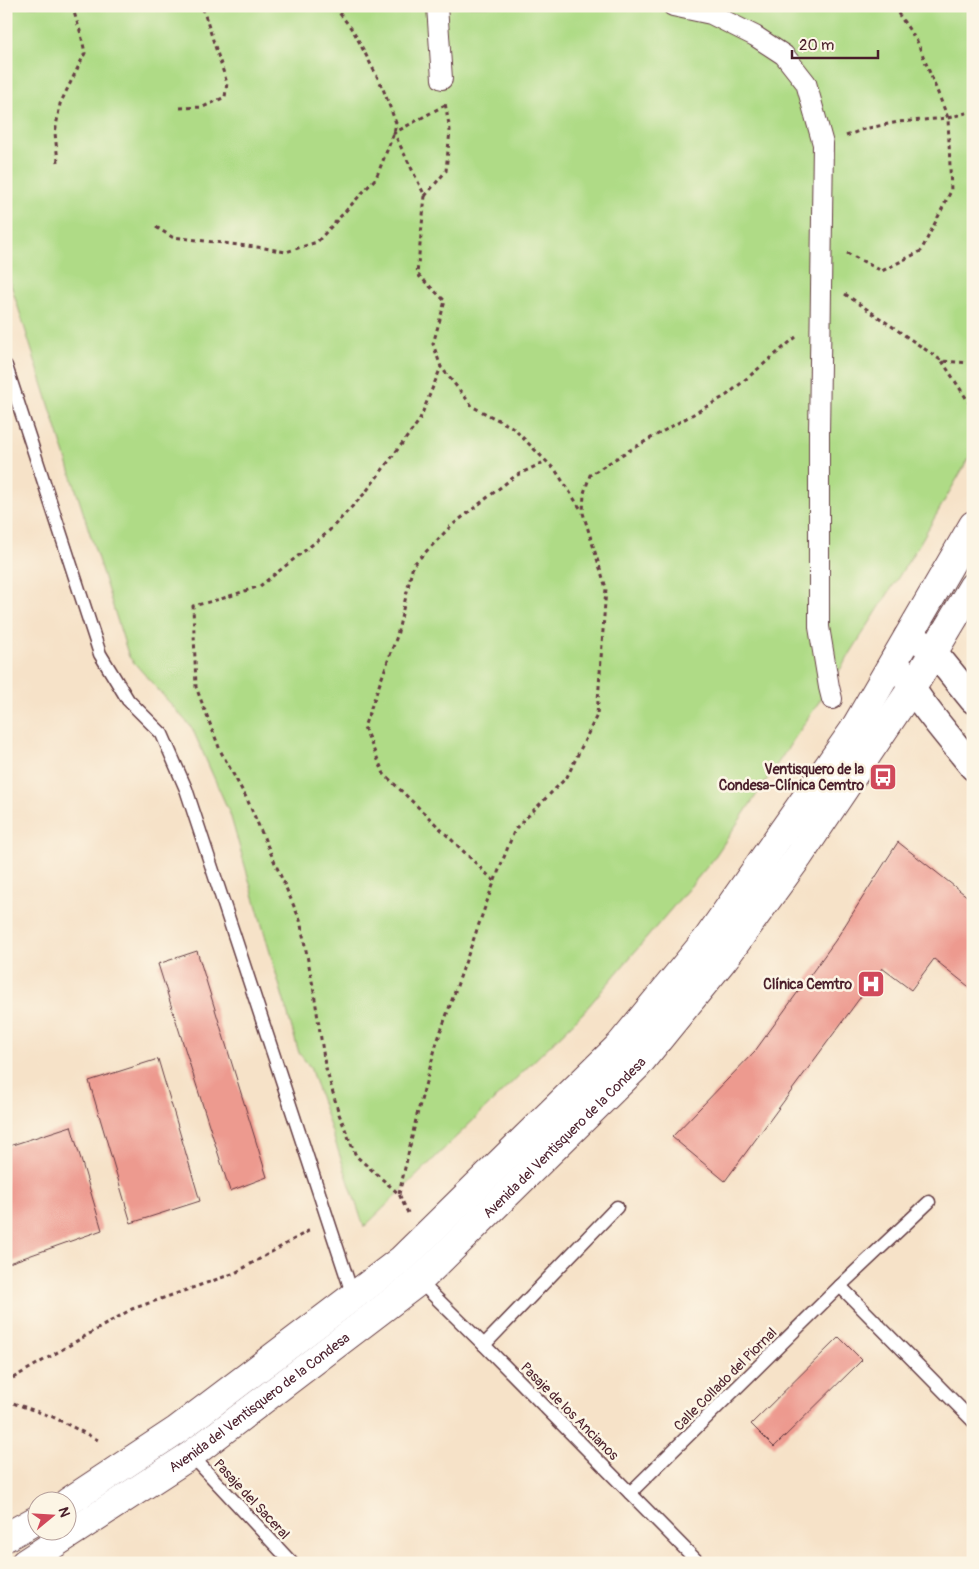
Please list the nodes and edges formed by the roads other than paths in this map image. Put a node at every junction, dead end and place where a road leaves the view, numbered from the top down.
1 (437, 6) edge
2 (673, 6) edge
3 (442, 78) road end
4 (6, 366) edge
5 (973, 525) edge
6 (973, 586) edge
7 (901, 647) junction
8 (934, 652) junction
9 (912, 688) junction
10 (832, 699) dead end
11 (973, 700) edge
12 (970, 755) edge
13 (928, 1202) dead end
14 (617, 1207) dead end
15 (419, 1281) junction
16 (840, 1286) junction
17 (353, 1296) junction
18 (484, 1345) junction
19 (973, 1421) edge
20 (191, 1455) junction
21 (630, 1493) junction
22 (78, 1495) edge
23 (28, 1525) edge
24 (6, 1537) edge
25 (25, 1563) edge
26 (292, 1563) edge
27 (699, 1563) edge

1 - 3 street
2 - 10 street
4 - 17 lane
5 - 7 main road, Avenida del Ventisquero de la Condesa
6 - 8 main road, Avenida del Ventisquero de la Condesa
7 - 8 street
7 - 9 street
7 - 17 main road, Avenida del Ventisquero de la Condesa
8 - 9 main road, Avenida del Ventisquero de la Condesa
8 - 11 street
9 - 12 street
9 - 15 main road, Avenida del Ventisquero de la Condesa
13 - 16 lane, Calle Collado del Piornal
14 - 18 lane
15 - 18 lane, Pasaje de los Ancianos
15 - 20 main road, Avenida del Ventisquero de la Condesa
16 - 19 lane
16 - 21 lane, Calle Collado del Piornal
17 - 22 main road, Avenida del Ventisquero de la Condesa
18 - 21 lane, Pasaje de los Ancianos
20 - 25 main road, Avenida del Ventisquero de la Condesa
20 - 26 lane, Pasaje del Saceral
21 - 27 lane, Pasaje de los Ancianos
23 - 24 main road

